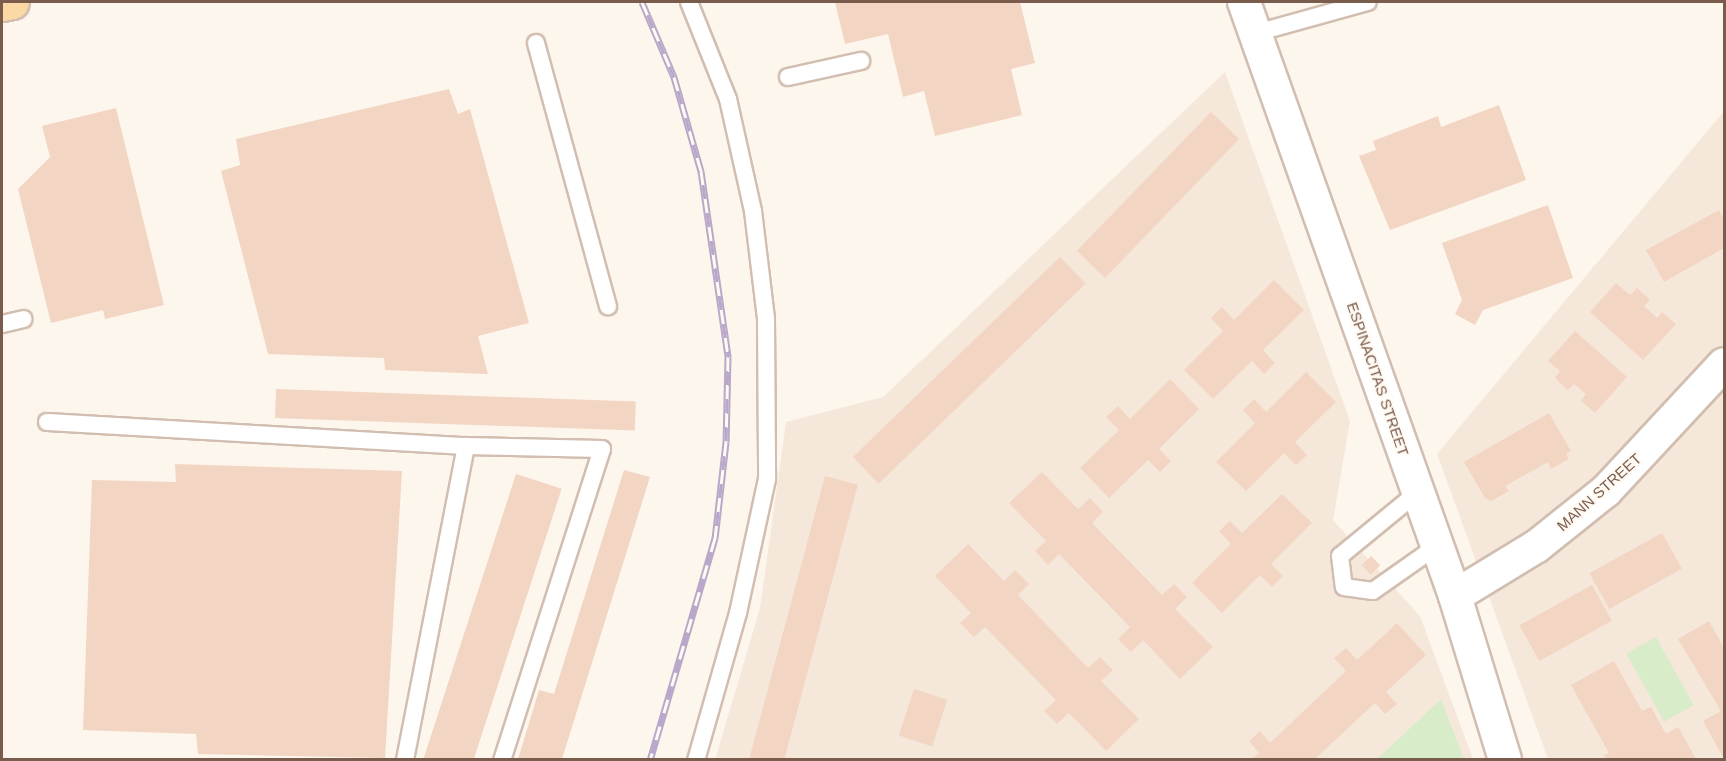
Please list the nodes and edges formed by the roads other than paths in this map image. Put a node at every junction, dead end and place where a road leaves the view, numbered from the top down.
1 (12, 2) edge
2 (689, 2) edge
3 (1244, 2) edge
4 (1368, 2) edge
5 (2, 4) edge
6 (1256, 33) junction
7 (536, 43) dead end
8 (861, 61) dead end
9 (788, 77) dead end
10 (608, 306) dead end
11 (23, 320) dead end
12 (2, 324) edge
13 (1725, 364) edge
14 (47, 422) dead end
15 (466, 446) junction
16 (1418, 492) junction
17 (1437, 546) junction
18 (1455, 596) junction
19 (405, 759) edge
20 (502, 759) edge
21 (696, 759) edge
22 (1505, 759) edge

1 - 5 main road
2 - 21 lane
3 - 6 street, ESPINACITAS STREET
4 - 6 lane
6 - 16 street, ESPINACITAS STREET
7 - 10 lane
8 - 9 lane
11 - 12 lane
13 - 18 street, MANN STREET
14 - 15 lane
15 - 19 lane
15 - 20 lane
16 - 17 street, ESPINACITAS STREET
16 - 17 lane
17 - 18 street, ESPINACITAS STREET
18 - 22 street, ESPINACITAS STREET

